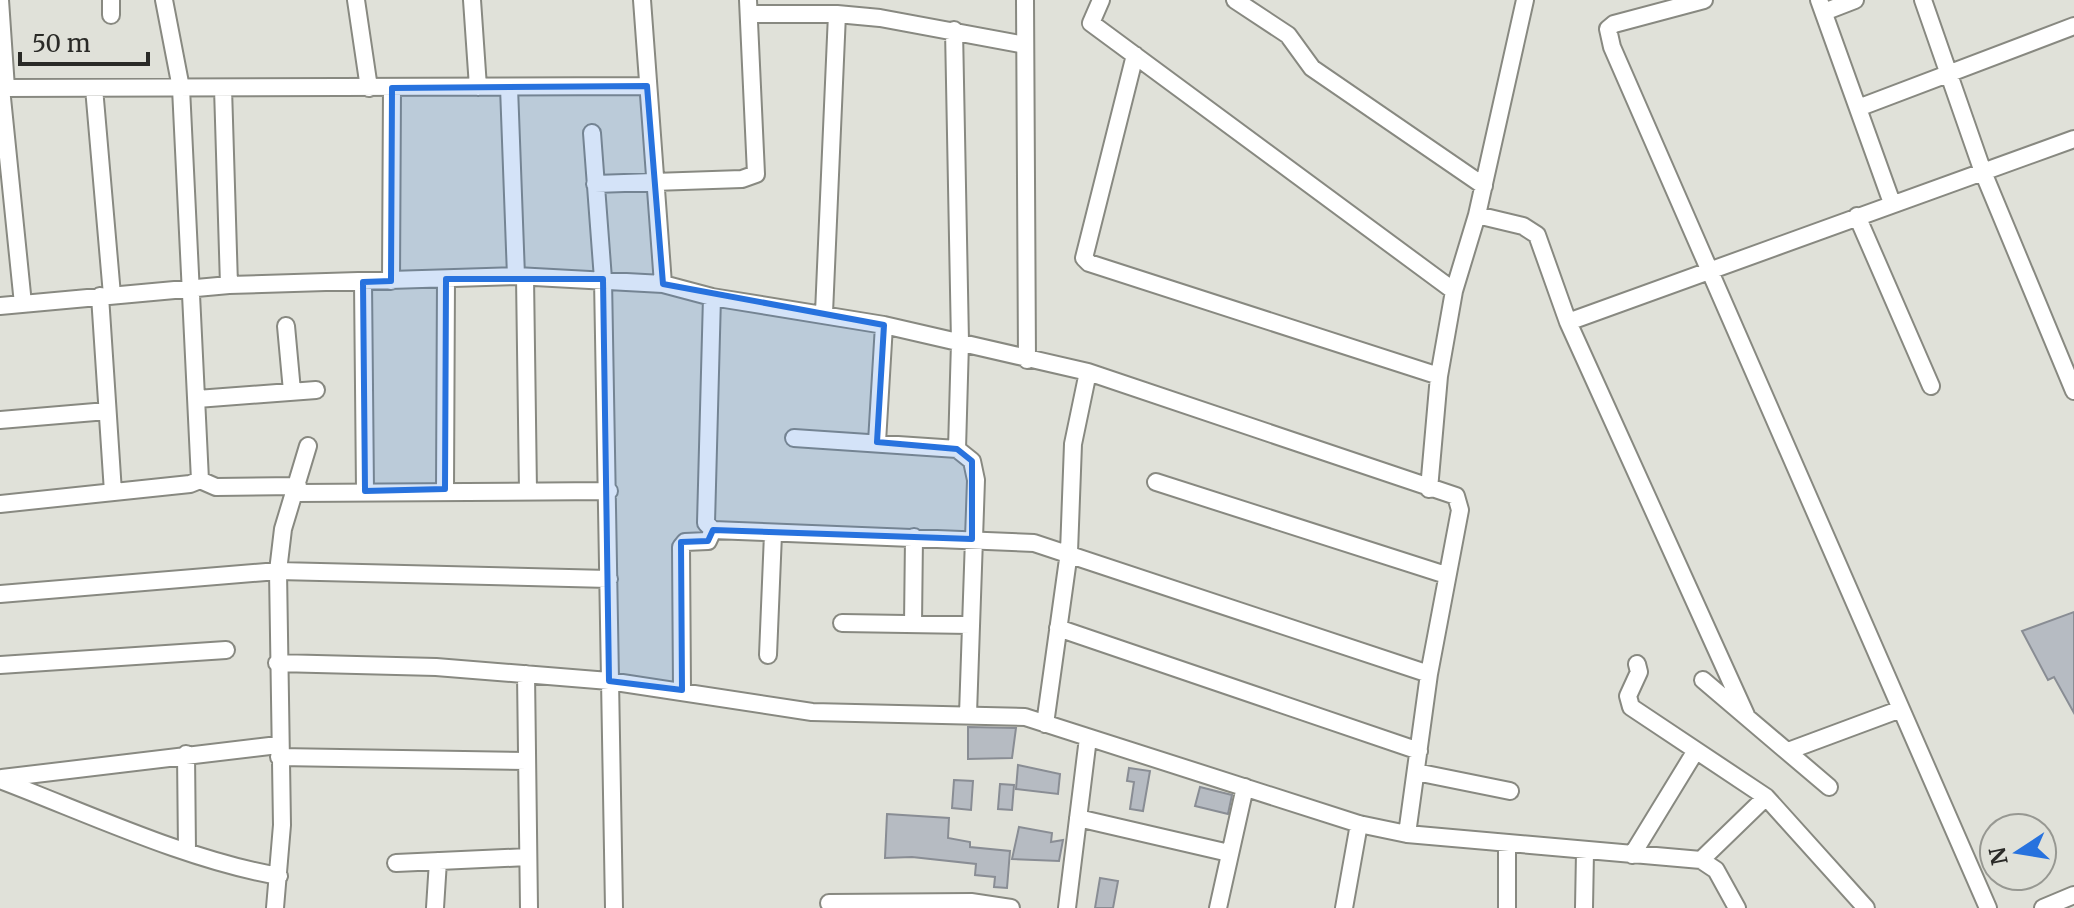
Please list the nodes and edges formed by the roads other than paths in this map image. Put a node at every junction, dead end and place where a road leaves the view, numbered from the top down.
1 (0, 0) edge
2 (164, 0) edge
3 (356, 0) edge
4 (472, 0) edge
5 (642, 0) edge
6 (1025, 0) edge
7 (1101, 0) edge
8 (1235, 0) edge
9 (1525, 0) edge
10 (1704, 0) edge
11 (1855, 0) edge
12 (1923, 0) edge
13 (1822, 6) edge
14 (749, 7) edge
15 (837, 14) junction
16 (2074, 26) edge
17 (954, 30) junction
18 (1025, 45) junction
19 (1135, 55) junction
20 (1948, 71) junction
21 (647, 86) junction
22 (478, 87) junction
23 (509, 87) junction
24 (2, 88) edge
25 (94, 88) junction
26 (181, 88) junction
27 (223, 88) junction
28 (369, 88) junction
29 (392, 88) junction
30 (1858, 108) junction
31 (592, 133) dead end
32 (2074, 139) edge
33 (1983, 172) junction
34 (654, 182) junction
35 (595, 184) junction
36 (1484, 186) junction
37 (1892, 203) junction
38 (1477, 215) junction
39 (1857, 216) junction
40 (1710, 269) junction
41 (520, 277) junction
42 (446, 279) junction
43 (603, 279) junction
44 (391, 281) junction
45 (363, 282) junction
46 (663, 284) junction
47 (229, 285) junction
48 (188, 287) junction
49 (1454, 291) junction
50 (106, 295) junction
51 (712, 297) junction
52 (23, 304) junction
53 (0, 306) edge
54 (824, 313) junction
55 (1568, 322) junction
56 (884, 325) junction
57 (286, 326) dead end
58 (960, 342) junction
59 (1027, 360) junction
60 (1088, 372) junction
61 (1439, 376) junction
62 (1931, 386) dead end
63 (316, 390) dead end
64 (292, 391) junction
65 (2074, 391) edge
66 (197, 399) junction
67 (107, 411) junction
68 (0, 420) edge
69 (794, 438) dead end
70 (877, 442) junction
71 (308, 446) dead end
72 (957, 449) junction
73 (200, 480) junction
74 (1156, 482) dead end
75 (297, 489) junction
76 (445, 489) junction
77 (1429, 489) junction
78 (365, 491) junction
79 (528, 491) junction
80 (609, 491) junction
81 (113, 492) junction
82 (0, 504) edge
83 (713, 530) junction
84 (773, 534) junction
85 (914, 537) junction
86 (972, 539) junction
87 (1069, 552) junction
88 (278, 571) junction
89 (1446, 575) junction
90 (609, 579) junction
91 (0, 594) edge
92 (842, 623) dead end
93 (913, 624) junction
94 (970, 625) junction
95 (1058, 628) junction
96 (226, 650) dead end
97 (768, 655) dead end
98 (277, 663) junction
99 (1637, 664) dead end
100 (0, 665) edge
101 (526, 674) junction
102 (1429, 674) junction
103 (1703, 680) dead end
104 (609, 681) junction
105 (682, 690) junction
106 (1901, 709) junction
107 (968, 714) junction
108 (1746, 715) junction
109 (1045, 724) junction
110 (1088, 738) junction
111 (278, 751) junction
112 (1419, 751) junction
113 (1788, 751) junction
114 (1695, 752) junction
115 (186, 754) junction
116 (527, 761) junction
117 (1416, 772) junction
118 (0, 779) edge
119 (1245, 787) junction
120 (1829, 787) dead end
121 (1510, 791) dead end
122 (1766, 797) junction
123 (1078, 818) junction
124 (1359, 824) junction
125 (1407, 834) junction
126 (1507, 844) junction
127 (187, 850) junction
128 (1585, 852) junction
129 (1229, 853) junction
130 (1632, 855) junction
131 (528, 857) junction
132 (1701, 860) junction
133 (438, 861) junction
134 (396, 863) dead end
135 (279, 876) junction
136 (2074, 895) edge
137 (829, 903) dead end
138 (275, 908) edge
139 (435, 908) edge
140 (529, 908) edge
141 (614, 908) edge
142 (1011, 908) edge
143 (1067, 908) edge
144 (1218, 908) edge
145 (1344, 908) edge
146 (1507, 908) edge
147 (1584, 908) edge
148 (1737, 908) edge
149 (1866, 908) edge
150 (1988, 908) edge
151 (2043, 908) edge

1 - 24 street
2 - 26 street
3 - 28 street
4 - 22 street
5 - 21 street
6 - 18 street
7 - 19 street
8 - 36 street
9 - 36 street
10 - 40 street
11 - 13 street
12 - 20 street
13 - 30 street
14 - 15 street
14 - 34 street
15 - 17 street
15 - 54 street
16 - 20 street
17 - 18 street
17 - 58 street
18 - 59 street
19 - 49 street
19 - 61 street
20 - 30 street
20 - 33 street
21 - 23 street
21 - 34 street
22 - 23 street
22 - 29 street
23 - 41 street
24 - 25 street
24 - 52 street
25 - 26 street
25 - 50 street
26 - 27 street
26 - 48 street
27 - 28 street
27 - 47 street
28 - 29 street
29 - 44 street
30 - 37 street
31 - 35 street
32 - 33 street
33 - 37 street
33 - 65 street
34 - 35 street
34 - 46 street
35 - 43 street
36 - 38 street
37 - 39 street
38 - 49 street
38 - 55 street
39 - 40 street
39 - 62 street
40 - 55 street
40 - 106 street
41 - 42 street
41 - 43 street
41 - 79 street
42 - 44 street
42 - 76 street
43 - 46 street
43 - 80 street
44 - 45 street
45 - 47 street
45 - 78 street
46 - 51 street
47 - 48 street
48 - 50 street
48 - 66 street
49 - 61 street
50 - 52 street
50 - 67 street
51 - 54 street
51 - 83 street
52 - 53 street
54 - 56 street
55 - 108 street
56 - 58 street
56 - 70 street
57 - 64 street
58 - 59 street
58 - 72 street
59 - 60 street
60 - 77 street
60 - 87 street
61 - 77 street
63 - 64 street
64 - 66 street
66 - 73 street
67 - 68 street
67 - 81 street
69 - 70 street
70 - 72 street
71 - 75 street
72 - 86 street
73 - 75 street
73 - 81 street
74 - 89 street
75 - 78 street
75 - 88 street
76 - 78 street
76 - 79 street
77 - 89 street
79 - 80 street
80 - 90 street
81 - 82 street
83 - 84 street
83 - 105 street
84 - 85 street
84 - 97 street
85 - 86 street
85 - 93 street
86 - 87 street
86 - 94 street
87 - 95 street
87 - 102 street
88 - 90 street
88 - 91 street
88 - 98 street
89 - 102 street
90 - 104 street
92 - 93 street
93 - 94 street
94 - 107 street
95 - 109 street
95 - 112 street
96 - 100 street
98 - 101 street
98 - 111 street
99 - 114 street
101 - 104 street
101 - 116 street
102 - 112 street
103 - 108 street
104 - 105 street
104 - 141 street
105 - 107 street
106 - 113 street
106 - 150 street
107 - 109 street
108 - 113 street
109 - 110 street
110 - 119 street
110 - 123 street
111 - 115 street
111 - 116 street
111 - 135 street
112 - 117 street
113 - 120 street
114 - 122 street
114 - 130 street
115 - 118 street
115 - 127 street
116 - 131 street
117 - 121 street
117 - 125 street
118 - 127 street
119 - 124 street
119 - 129 street
122 - 132 street
122 - 149 street
123 - 129 street
123 - 143 street
124 - 125 street
124 - 145 street
125 - 126 street
126 - 128 street
126 - 146 street
127 - 135 street
128 - 130 street
128 - 147 street
129 - 144 street
130 - 132 street
131 - 133 street
131 - 140 street
132 - 148 street
133 - 134 street
133 - 139 street
135 - 138 street
136 - 151 street
137 - 142 street

